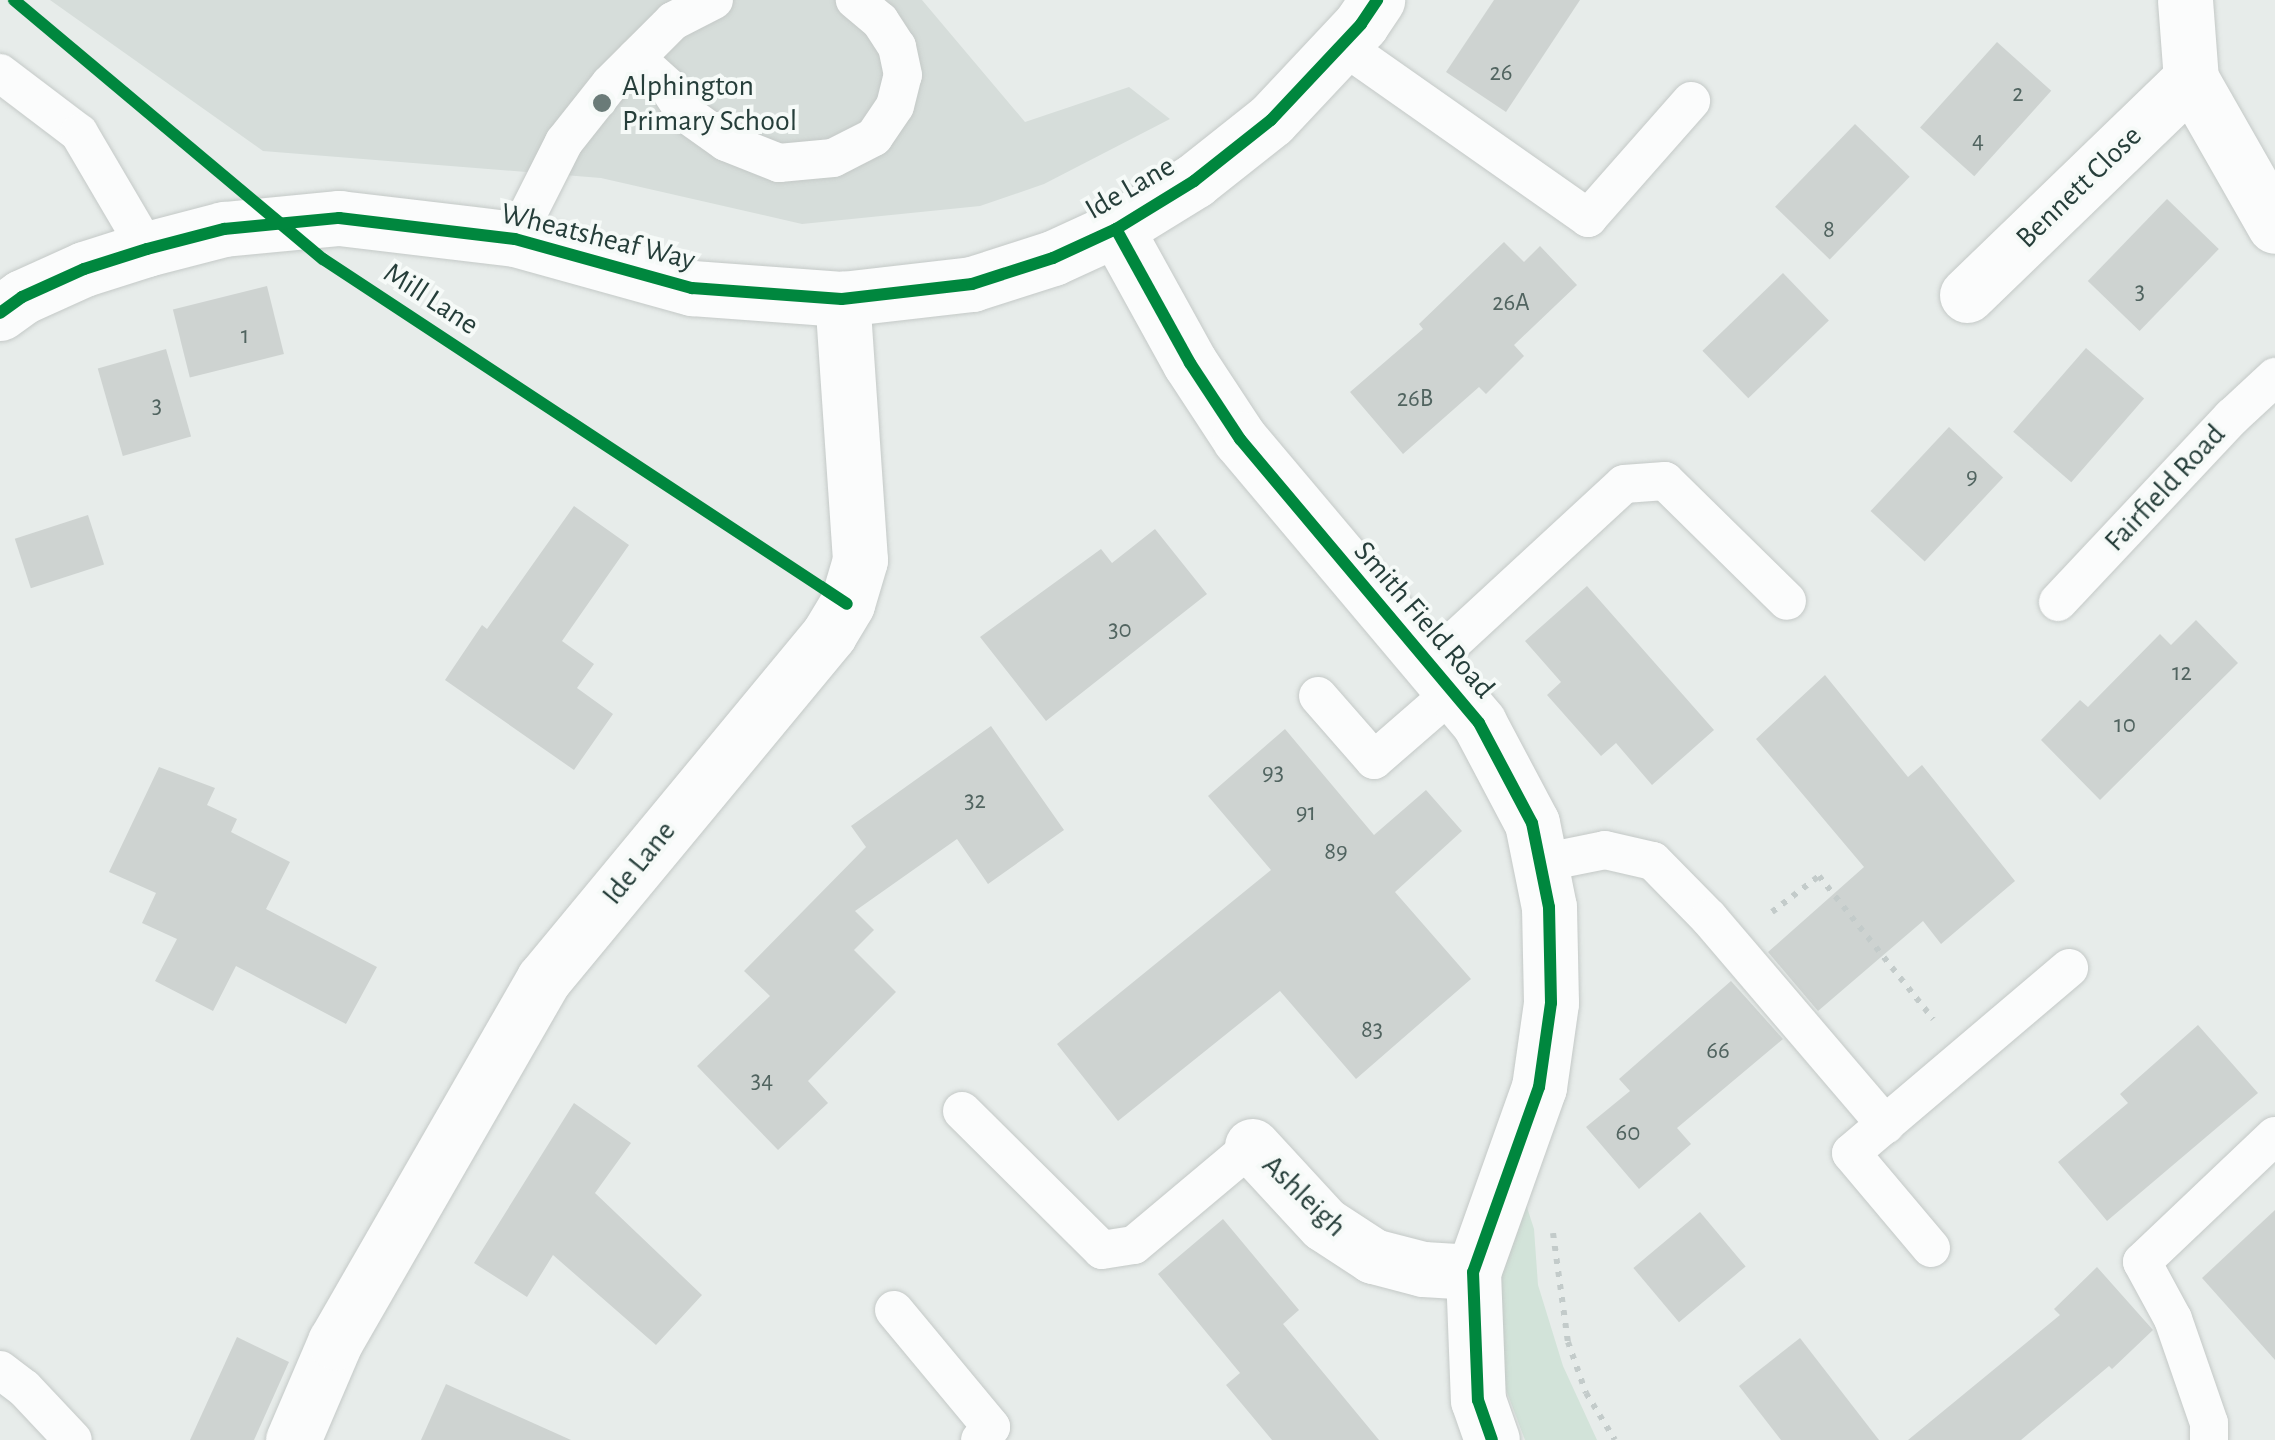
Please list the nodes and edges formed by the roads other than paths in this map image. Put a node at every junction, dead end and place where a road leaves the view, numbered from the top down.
1 (714, 0) edge
2 (855, 0) edge
3 (1378, 0) edge
4 (2185, 0) edge
5 (1342, 46) junction
6 (636, 58) junction
7 (0, 73) edge
8 (2191, 79) junction
9 (1692, 101) dead end
10 (2275, 226) edge
11 (1116, 229) junction
12 (515, 239) junction
13 (146, 249) junction
14 (1967, 295) dead end
15 (842, 299) junction
16 (0, 313) edge
17 (2275, 377) edge
18 (1787, 601) dead end
19 (2058, 602) dead end
20 (1440, 678) junction
21 (1318, 696) dead end
22 (1541, 863) junction
23 (2069, 968) dead end
24 (962, 1112) dead end
25 (1886, 1125) junction
26 (2275, 1136) edge
27 (1252, 1146) joint
28 (1932, 1248) dead end
29 (1473, 1272) junction
30 (894, 1310) dead end
31 (0, 1370) edge
32 (73, 1440) edge
33 (293, 1440) edge
34 (980, 1440) edge
35 (1492, 1440) edge
36 (2209, 1440) edge

1 - 6 lane
2 - 6 lane
3 - 5 street, Ide Lane
4 - 8 street
5 - 9 lane
5 - 11 street, Ide Lane
6 - 12 lane
7 - 13 lane
8 - 10 street
8 - 14 street, Bennett Close
11 - 15 street, Ide Lane
11 - 20 street, Smith Field Road
12 - 13 street, Wheatsheaf Way
12 - 15 street, Wheatsheaf Way
13 - 16 street, Wheatsheaf Way
15 - 33 street, Ide Lane
17 - 19 lane, Fairfield Road
18 - 20 lane
20 - 21 lane
20 - 22 street, Smith Field Road
22 - 25 lane
22 - 29 street, Smith Field Road
23 - 25 lane
24 - 27 lane
25 - 28 lane
26 - 36 lane
27 - 29 street, Ashleigh
29 - 35 street, Smith Field Road
30 - 34 lane
31 - 32 lane

